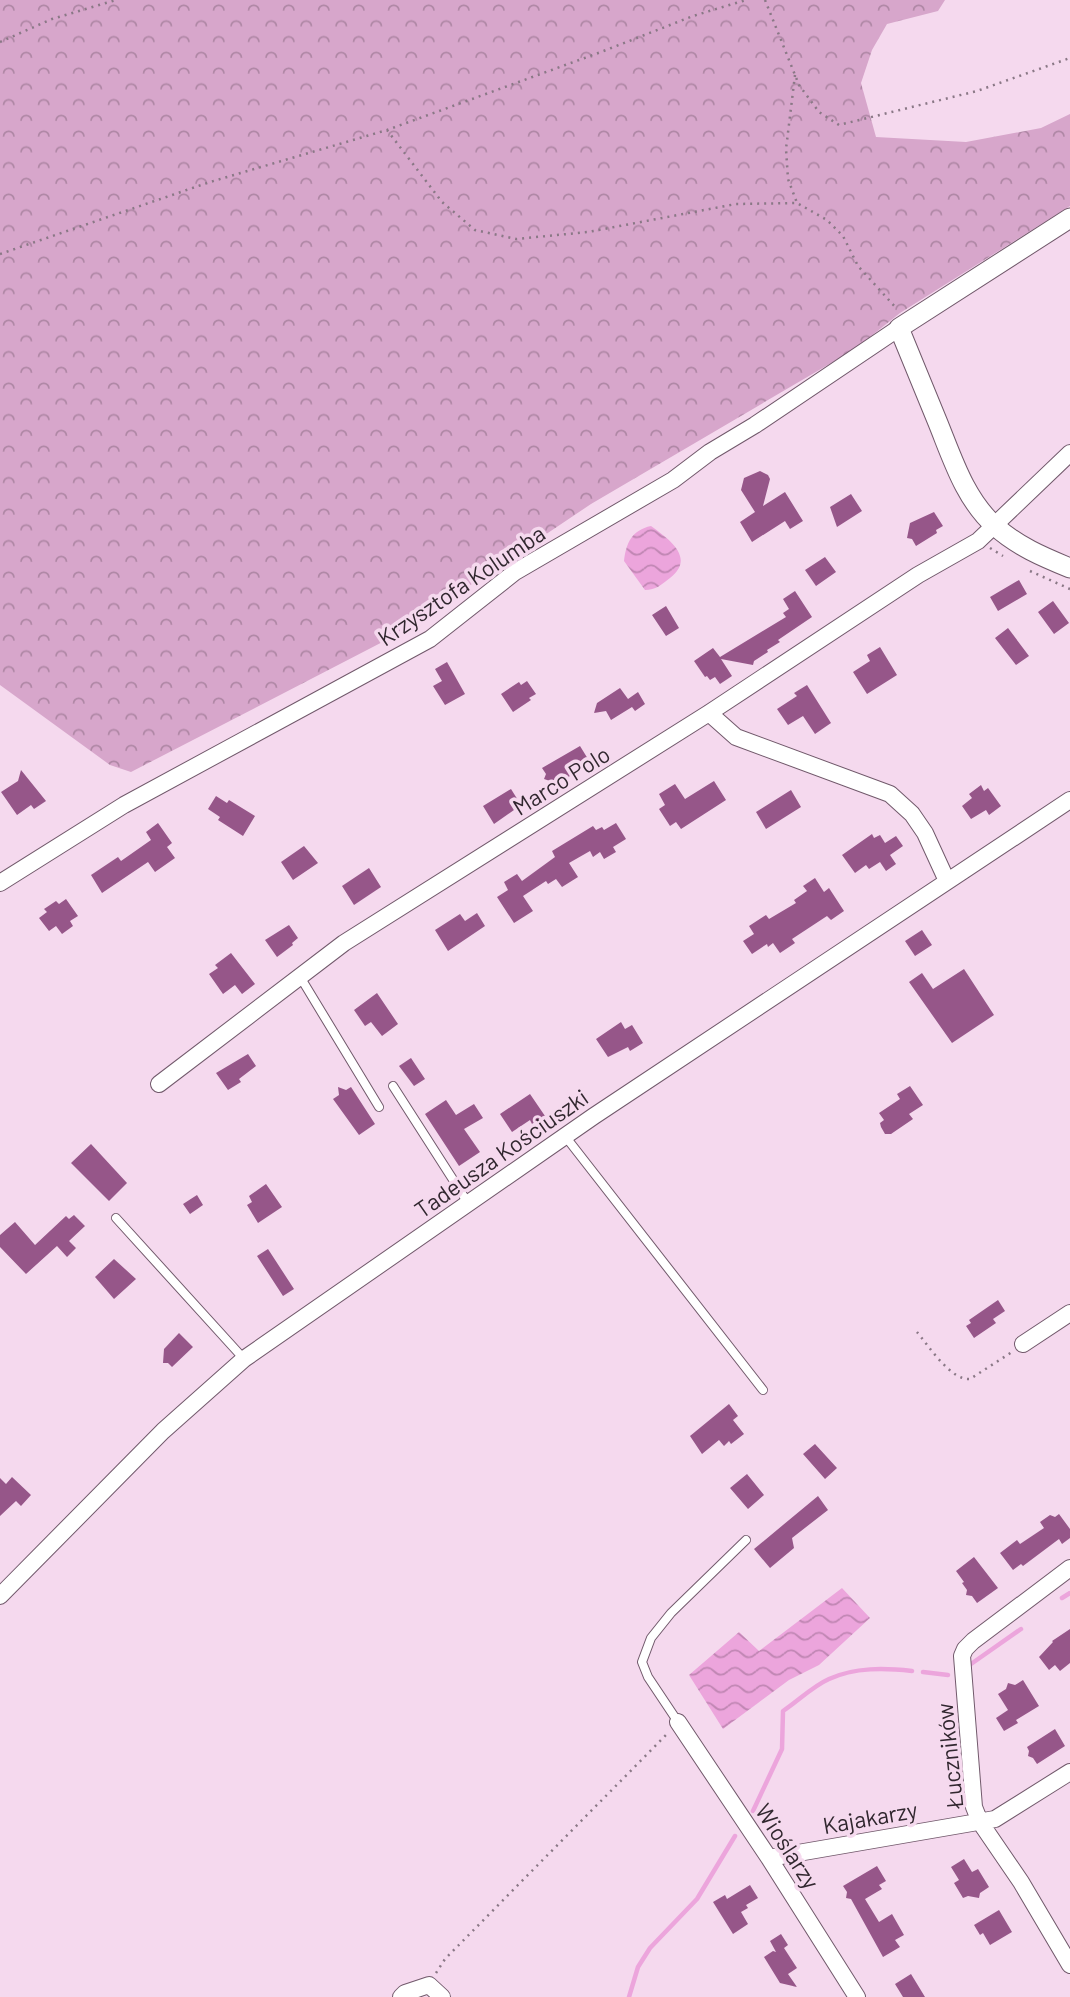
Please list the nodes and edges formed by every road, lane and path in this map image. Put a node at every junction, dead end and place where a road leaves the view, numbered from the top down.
1 (116, 0) edge
2 (746, 0) edge
3 (765, 0) edge
4 (0, 42) edge
5 (1070, 58) edge
6 (795, 75) junction
7 (387, 130) junction
8 (797, 203) junction
9 (1070, 218) edge
10 (0, 254) edge
11 (900, 328) junction
12 (1070, 453) edge
13 (994, 525) junction
14 (1070, 568) edge
15 (709, 713) junction
16 (1070, 800) edge
17 (947, 881) junction
18 (0, 883) edge
19 (299, 975) junction
20 (159, 1084) dead end
21 (393, 1086) dead end
22 (379, 1107) dead end
23 (565, 1136) junction
24 (468, 1203) junction
25 (116, 1218) dead end
26 (1070, 1313) edge
27 (916, 1332) dead end
28 (1023, 1344) joint
29 (244, 1359) junction
30 (763, 1390) dead end
31 (746, 1540) dead end
32 (1070, 1568) edge
33 (0, 1596) edge
34 (678, 1722) junction
35 (1070, 1772) edge
36 (979, 1822) junction
37 (769, 1858) junction
38 (1070, 1965) edge
39 (429, 1984) junction
40 (401, 1997) edge
41 (442, 1997) edge
42 (857, 1997) edge

1 - 4 path
2 - 7 path
3 - 6 path
5 - 6 path
6 - 8 path
7 - 8 path
7 - 10 path
8 - 11 path
9 - 11 street
11 - 13 street
11 - 18 street, Krzysztofa Kolumba
12 - 13 street, Marco Polo
13 - 14 street
13 - 15 street, Marco Polo
15 - 17 street
15 - 19 street, Marco Polo
16 - 17 street, Tadeusza Kościuszki
17 - 23 street, Tadeusza Kościuszki
19 - 20 street, Marco Polo
19 - 22 lane
21 - 24 lane
23 - 24 street, Tadeusza Kościuszki
23 - 30 lane
24 - 29 street, Tadeusza Kościuszki
25 - 29 lane
26 - 28 street
27 - 28 path
29 - 33 street, Tadeusza Kościuszki
31 - 34 lane
32 - 36 street, Łuczników
34 - 37 street, Wioślarzy
34 - 39 path
35 - 36 street, Kajakarzy
36 - 37 street, Kajakarzy
36 - 38 street, Łuczników
37 - 42 street, Wioślarzy
39 - 40 street
39 - 41 street

